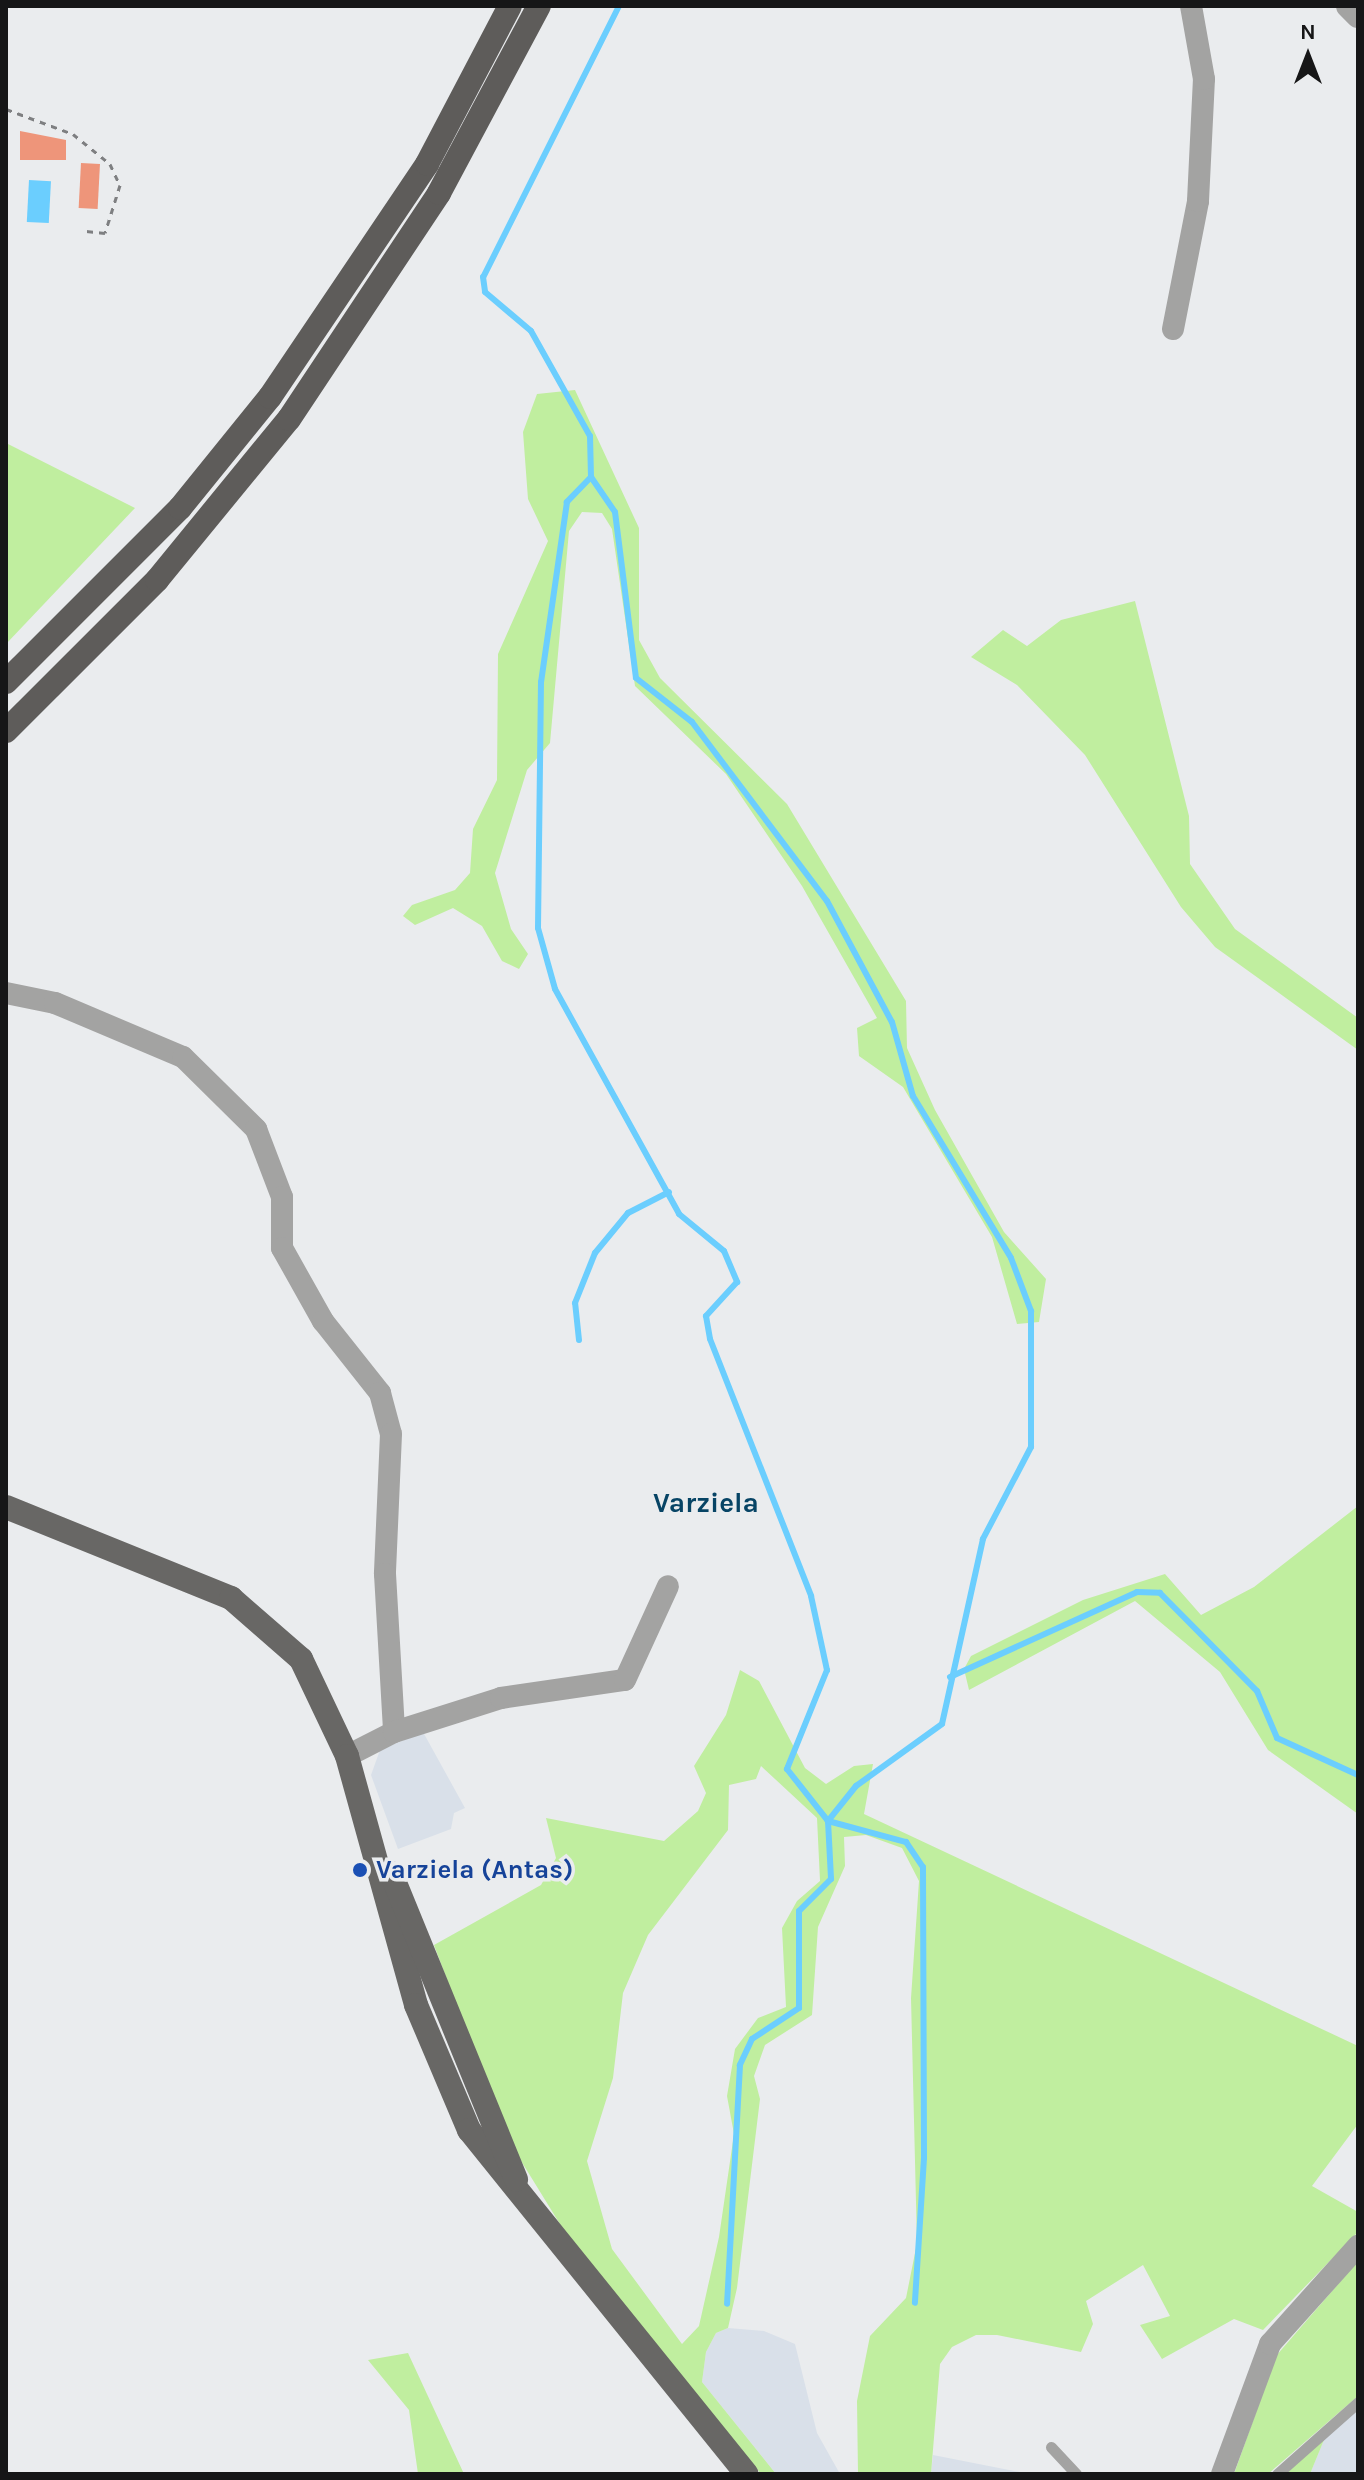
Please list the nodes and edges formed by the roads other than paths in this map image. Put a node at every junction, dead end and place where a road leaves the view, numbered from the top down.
1 (510, 6) edge
2 (539, 6) edge
3 (1191, 6) edge
4 (1348, 6) edge
5 (1358, 16) edge
6 (1173, 329) dead end
7 (6, 682) edge
8 (6, 731) edge
9 (6, 993) edge
10 (6, 1507) edge
11 (668, 1586) dead end
12 (394, 1732) junction
13 (347, 1756) junction
14 (1358, 2246) edge
15 (1358, 2402) edge
16 (1051, 2447) dead end
17 (747, 2474) edge
18 (1076, 2474) edge
19 (1222, 2474) edge
20 (1277, 2474) edge

1 - 7 highway
2 - 8 highway
3 - 6 street
4 - 5 street
9 - 12 street
10 - 13 main road
11 - 12 street
12 - 13 street
13 - 17 main road
14 - 19 street
15 - 20 lane
16 - 18 lane

